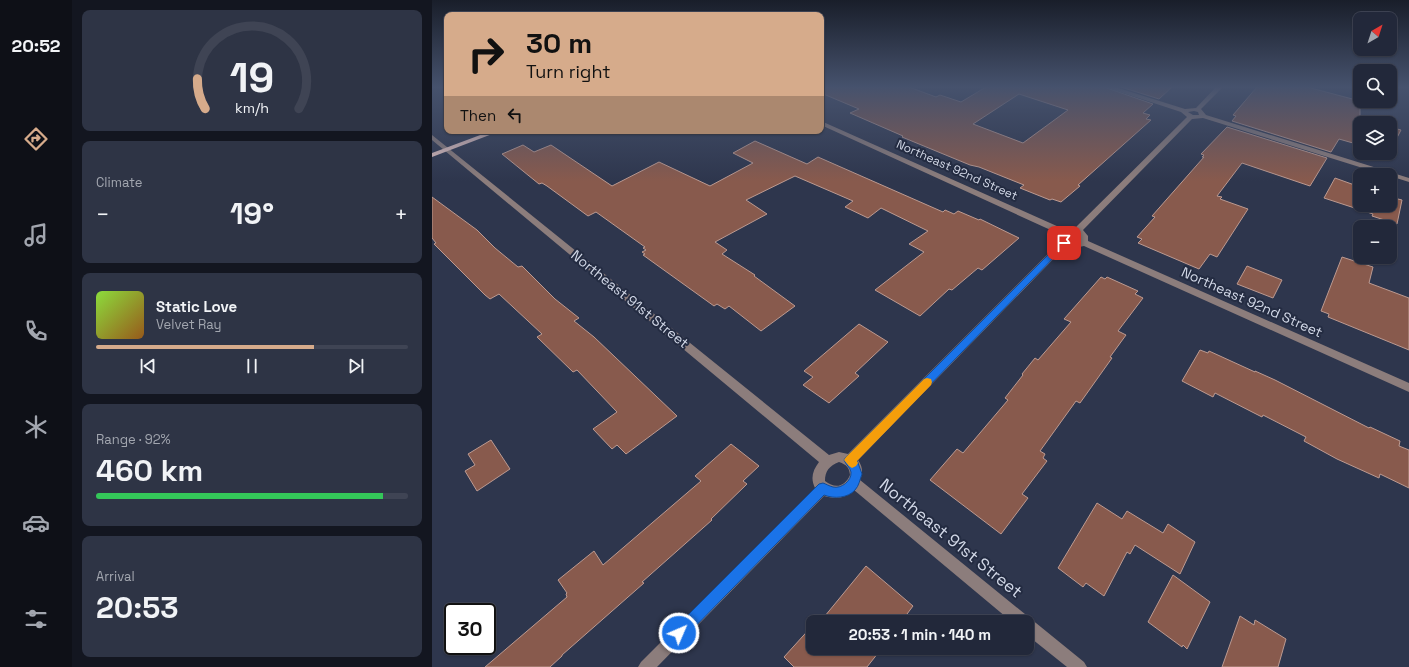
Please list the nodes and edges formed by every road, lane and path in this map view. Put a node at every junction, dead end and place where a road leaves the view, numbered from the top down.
1 (1190, 118) edge
2 (1210, 118) edge
3 (824, 124) edge
4 (489, 134) edge
5 (432, 137) edge
6 (447, 150) junction
7 (432, 155) edge
8 (1409, 180) edge
9 (1060, 231) junction
10 (1077, 231) junction
11 (1084, 242) junction
12 (1064, 243) junction
13 (1409, 388) edge
14 (850, 460) junction
15 (827, 461) junction
16 (854, 483) junction
17 (823, 488) junction
18 (1015, 615) edge
19 (1034, 631) edge
20 (646, 667) edge
21 (1079, 667) edge

1 - 10 street
2 - 8 street
3 - 9 street, Northeast 92nd Street
4 - 6 main road
5 - 6 street, Northeast 91st Street
6 - 7 main road
6 - 15 street, Northeast 91st Street
9 - 10 street
9 - 12 street
10 - 11 street
11 - 12 street
11 - 13 street, Northeast 92nd Street
12 - 14 street
14 - 15 street
14 - 16 street
15 - 17 street
16 - 17 street
16 - 18 street, Northeast 91st Street
17 - 20 street
19 - 21 street

